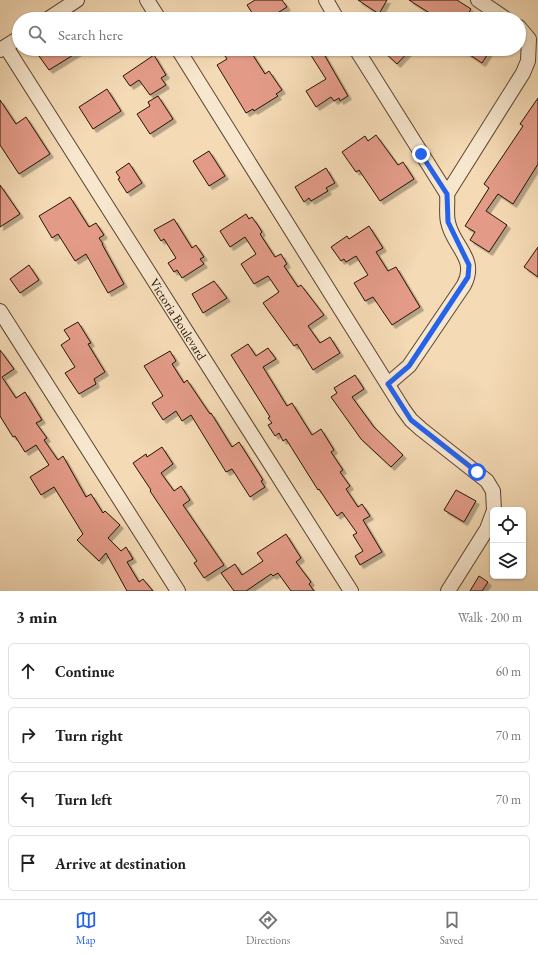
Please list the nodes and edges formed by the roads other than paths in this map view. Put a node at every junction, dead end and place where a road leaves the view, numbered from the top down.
1 (77, 0) edge
2 (147, 0) edge
3 (326, 0) edge
4 (478, 0) edge
5 (59, 12) edge
6 (155, 12) edge
7 (333, 12) edge
8 (496, 12) edge
9 (526, 35) edge
10 (12, 42) edge
11 (3, 48) edge
12 (182, 56) edge
13 (360, 56) edge
14 (447, 194) junction
15 (0, 311) edge
16 (388, 384) junction
17 (493, 507) edge
18 (490, 520) edge
19 (178, 591) edge
20 (351, 591) edge
21 (448, 591) edge

1 - 5 street
2 - 6 street
3 - 7 street
4 - 8 street
9 - 14 street
10 - 11 street
11 - 20 street, Victoria Boulevard
12 - 16 street
13 - 14 street
14 - 16 street
15 - 19 street
16 - 17 street
18 - 21 street

